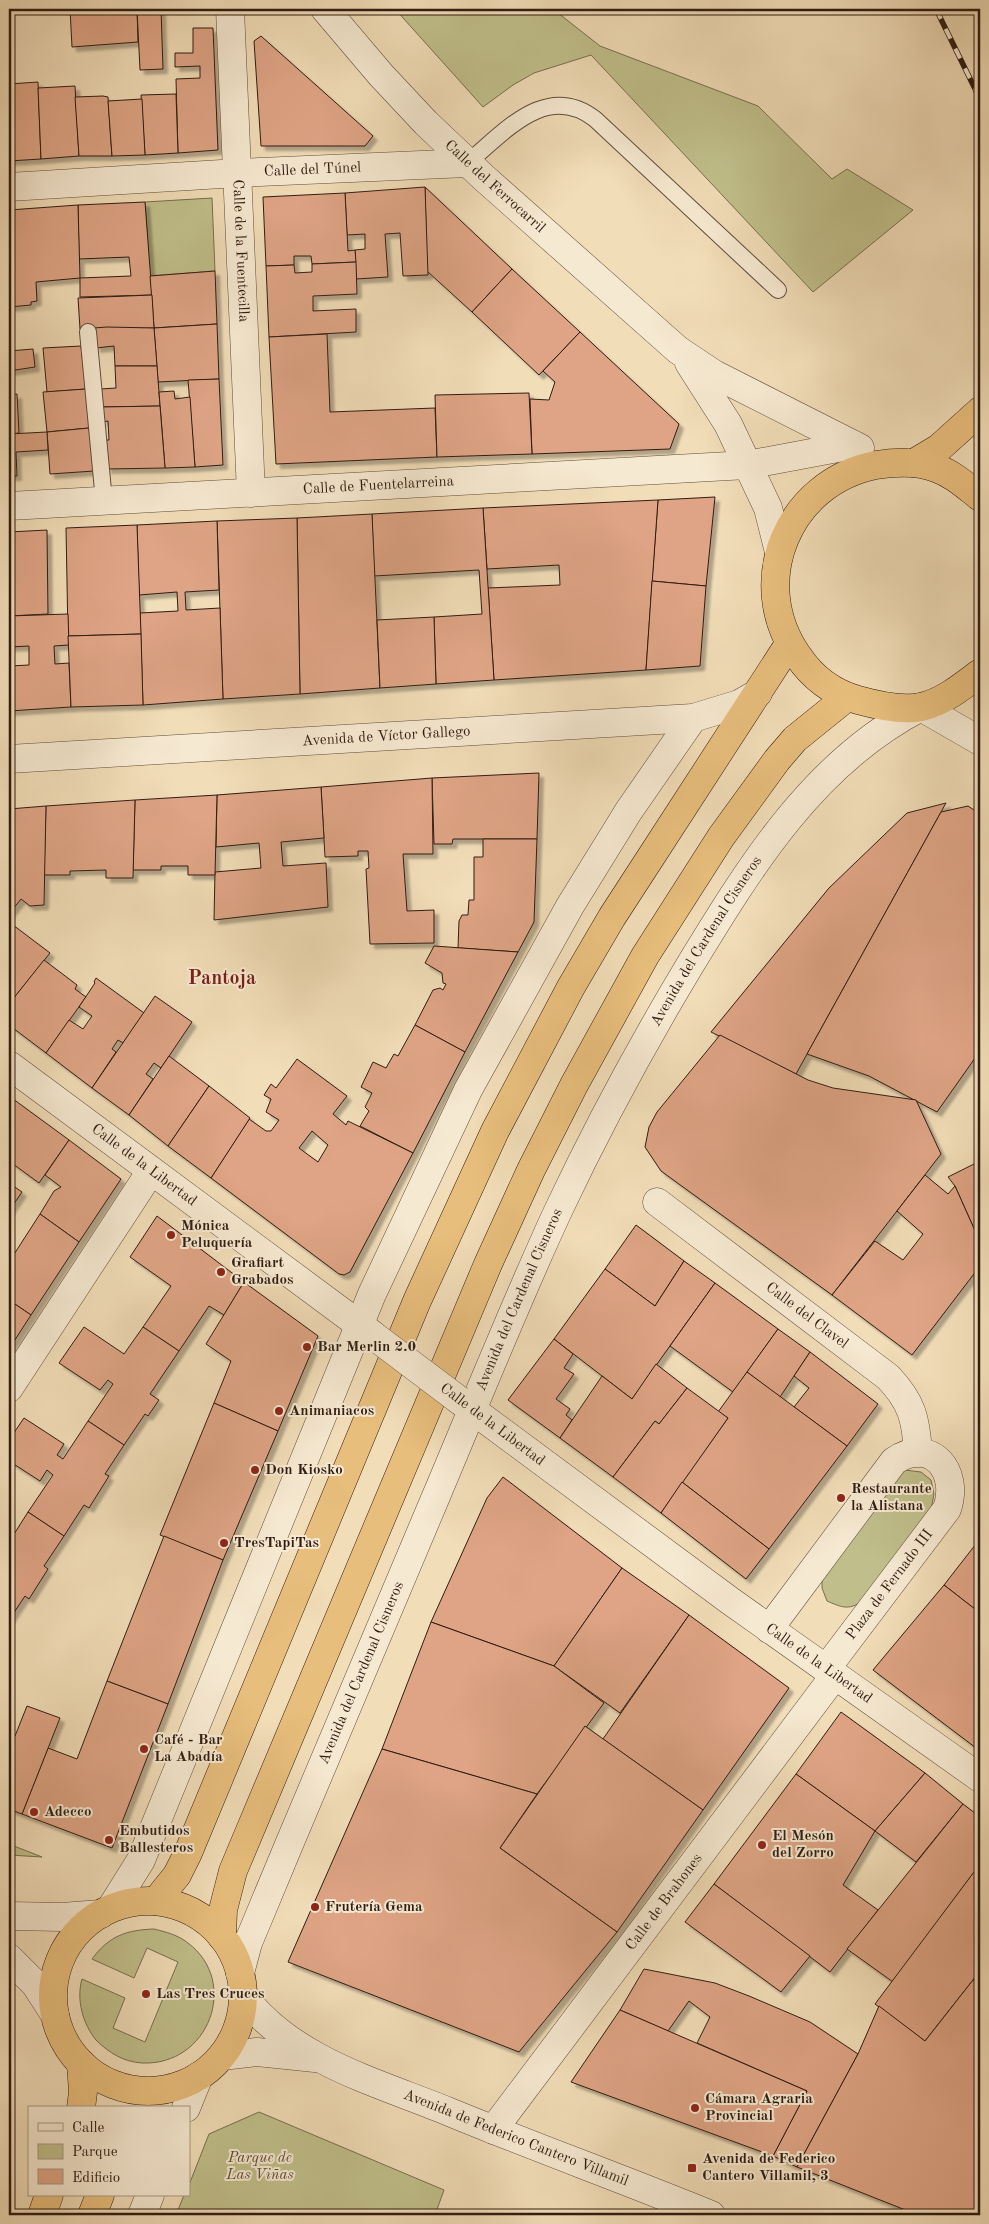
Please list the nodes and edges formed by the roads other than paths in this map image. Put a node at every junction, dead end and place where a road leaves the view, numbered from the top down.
1 (230, 9) edge
2 (324, 9) edge
3 (467, 163) junction
4 (238, 173) junction
5 (9, 187) edge
6 (778, 290) dead end
7 (88, 332) dead end
8 (678, 350) junction
9 (980, 411) edge
10 (854, 445) junction
11 (904, 463) junction
12 (747, 465) junction
13 (251, 493) junction
14 (980, 497) edge
15 (104, 501) junction
16 (9, 506) edge
17 (779, 552) junction
18 (789, 644) junction
19 (980, 673) edge
20 (758, 693) junction
21 (847, 696) junction
22 (921, 707) junction
23 (693, 718) junction
24 (980, 741) edge
25 (9, 760) edge
26 (9, 1065) edge
27 (151, 1172) junction
28 (657, 1202) dead end
29 (367, 1331) junction
30 (9, 1388) edge
31 (466, 1405) junction
32 (918, 1453) junction
33 (769, 1629) junction
34 (831, 1672) junction
35 (980, 1778) edge
36 (156, 1901) junction
37 (106, 1911) junction
38 (9, 1916) edge
39 (222, 1936) junction
40 (9, 1958) edge
41 (242, 1984) junction
42 (55, 2015) junction
43 (222, 2056) junction
44 (323, 2060) junction
45 (81, 2063) junction
46 (199, 2076) junction
47 (152, 2099) edge
48 (81, 2106) edge
49 (187, 2106) edge
50 (493, 2130) junction
51 (50, 2196) edge
52 (100, 2196) edge
53 (150, 2196) edge
54 (683, 2210) edge
55 (42, 2215) edge
56 (92, 2215) edge
57 (142, 2215) edge
58 (710, 2215) edge

1 - 4 street, Calle de la Fuentecilla
2 - 3 street, Calle del Ferrocarril
3 - 4 street, Calle del Túnel
3 - 6 lane
3 - 8 street, Calle del Ferrocarril
4 - 5 street, Calle del Túnel
4 - 13 street, Calle de la Fuentecilla
7 - 15 lane
8 - 10 street, Calle del Ferrocarril
8 - 12 street, Calle del Ferrocarril
9 - 11 highway
10 - 11 street, Calle del Ferrocarril
10 - 12 street
11 - 14 highway
11 - 17 highway
12 - 13 street, Calle de Fuentelarreina
12 - 17 street, Calle del Ferrocarril
13 - 15 street, Calle de Fuentelarreina
15 - 16 street, Calle de Fuentelarreina
17 - 18 highway
18 - 20 highway
18 - 21 highway
19 - 22 highway
20 - 23 street, Avenida de Víctor Gallego
20 - 36 highway
21 - 22 highway
21 - 39 highway
22 - 24 street
22 - 31 street, Avenida del Cardenal Cisneros
23 - 25 street, Avenida de Víctor Gallego
23 - 29 street, Avenida del Cardenal Cisneros
26 - 27 street, Calle de la Libertad
27 - 29 street, Calle de la Libertad
27 - 30 street
28 - 32 street, Calle del Clavel
29 - 31 street, Calle de la Libertad, bridge
29 - 37 street, Avenida del Cardenal Cisneros
31 - 33 street, Calle de la Libertad
31 - 41 street, Avenida del Cardenal Cisneros
32 - 33 street
32 - 34 street, Plaza de Fernado III
33 - 34 street, Calle de la Libertad
34 - 35 street, Calle de la Libertad
34 - 50 street, Calle de Brahones
36 - 37 highway, Avenida del Cardenal Cisneros
36 - 39 highway, Avenida del Cardenal Cisneros
37 - 38 street
37 - 42 highway, Avenida del Cardenal Cisneros
39 - 41 highway, Avenida del Cardenal Cisneros
40 - 42 street
41 - 43 highway, Avenida del Cardenal Cisneros
41 - 44 street, Avenida de Federico Cantero Villamil
42 - 45 highway, Avenida del Cardenal Cisneros
43 - 44 street, Avenida de Federico Cantero Villamil
43 - 46 highway, Avenida del Cardenal Cisneros
44 - 50 street, Avenida de Federico Cantero Villamil
45 - 47 highway, Avenida del Cardenal Cisneros
45 - 48 highway
46 - 47 highway, Avenida del Cardenal Cisneros
46 - 49 street, Avenida del Cardenal Cisneros
50 - 54 street, Avenida de Federico Cantero Villamil
51 - 55 highway
52 - 56 highway
53 - 57 street
54 - 58 street, Avenida de Federico Cantero Villamil

